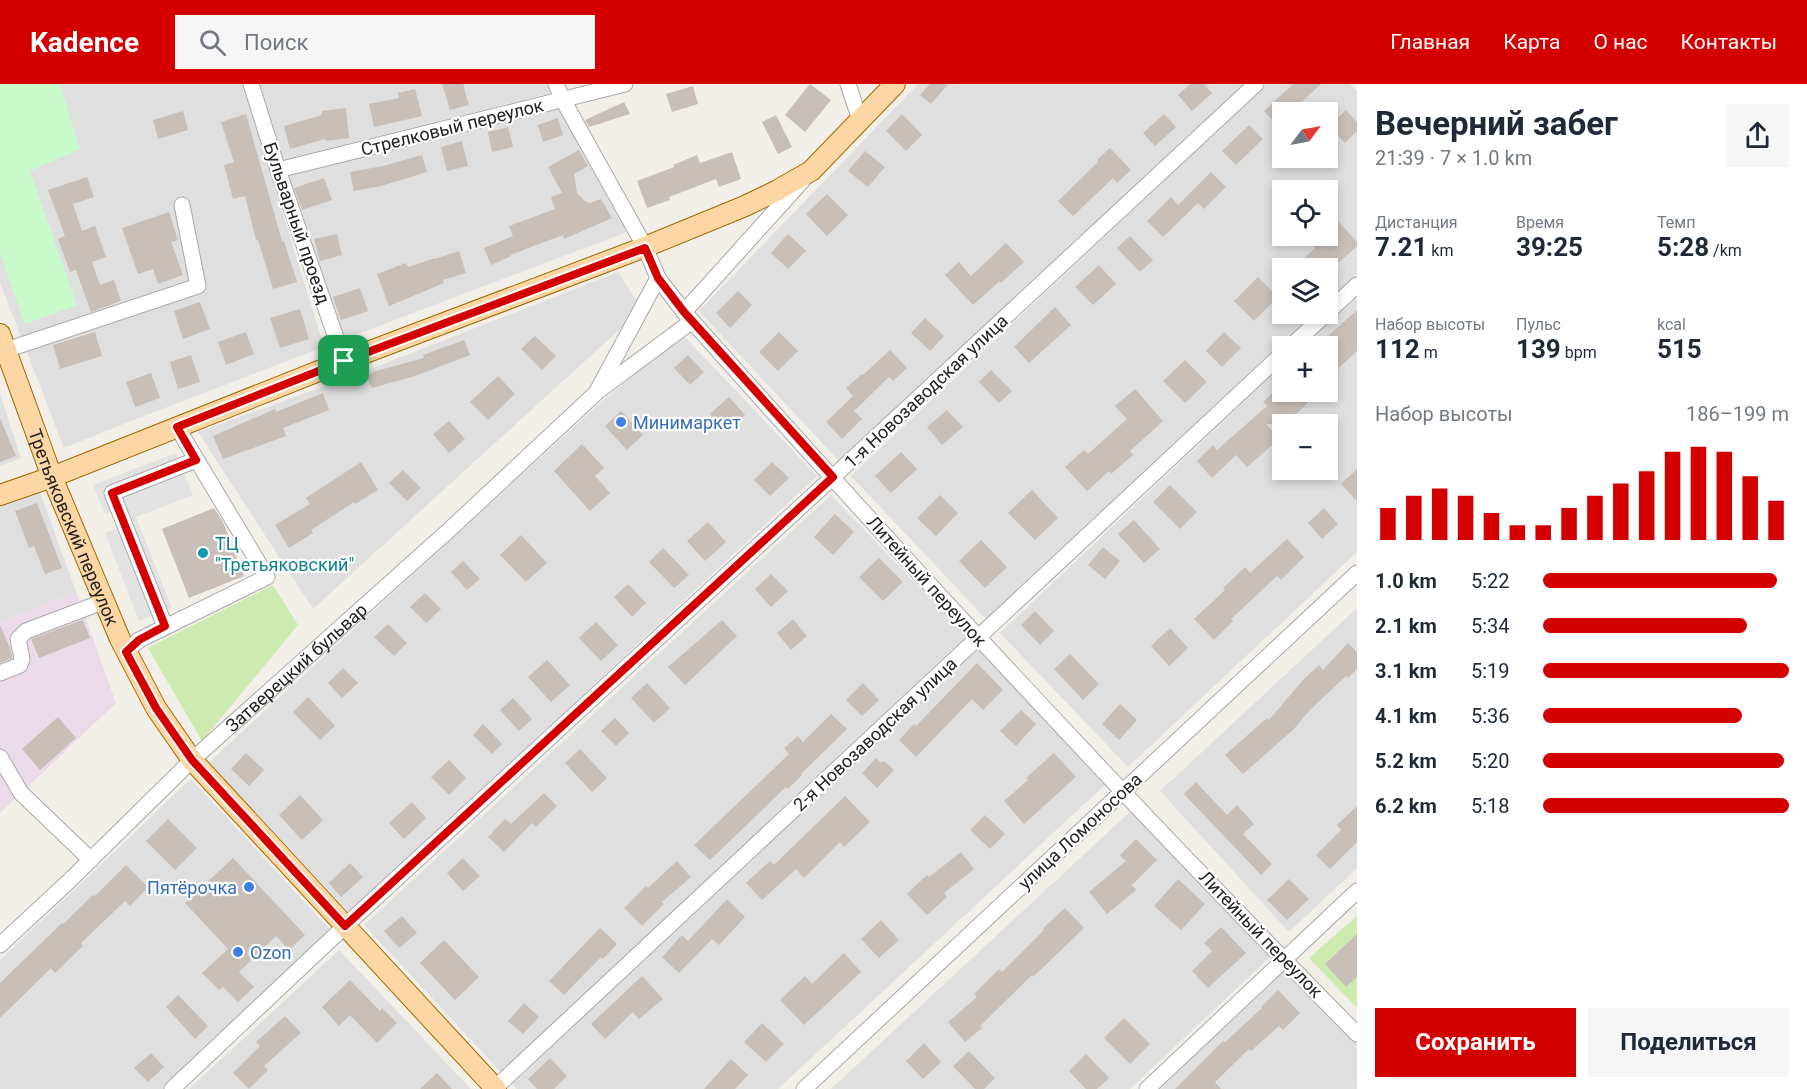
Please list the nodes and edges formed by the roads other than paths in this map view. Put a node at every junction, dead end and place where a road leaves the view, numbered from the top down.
1 (251, 84) edge
2 (556, 84) edge
3 (625, 84) edge
4 (848, 84) edge
5 (895, 84) edge
6 (1256, 84) edge
7 (563, 100) junction
8 (860, 120) junction
9 (278, 170) junction
10 (811, 171) junction
11 (182, 205) dead end
12 (645, 248) junction
13 (658, 278) junction
14 (1357, 285) edge
15 (1338, 303) edge
16 (688, 317) junction
17 (1315, 324) edge
18 (1302, 336) edge
19 (3, 342) edge
20 (344, 361) junction
21 (1272, 363) edge
22 (596, 393) junction
23 (177, 427) junction
24 (196, 460) junction
25 (52, 477) junction
26 (833, 477) junction
27 (0, 495) edge
28 (1357, 573) edge
29 (105, 601) junction
30 (165, 626) junction
31 (979, 637) junction
32 (126, 652) junction
33 (0, 673) edge
34 (0, 757) edge
35 (192, 760) junction
36 (1123, 791) junction
37 (91, 860) junction
38 (1357, 891) edge
39 (345, 926) junction
40 (0, 945) edge
41 (1283, 959) junction
42 (1357, 1034) edge
43 (172, 1089) edge
44 (495, 1089) edge
45 (804, 1089) edge
46 (1147, 1089) edge

1 - 9 street, Бульварный проезд
2 - 7 street, Литейный переулок
3 - 7 street, Стрелковый переулок
4 - 8 street
5 - 8 main road, Затверецкий бульвар
6 - 26 street, 1-я Новозаводская улица
7 - 9 street, Стрелковый переулок
7 - 12 street, Литейный переулок
8 - 10 main road, Затверецкий бульвар
9 - 20 street, Бульварный проезд
10 - 12 main road, Затверецкий бульвар
10 - 16 street, Затверецкий бульвар
11 - 19 street
12 - 13 street, Литейный переулок
12 - 20 main road, Затверецкий бульвар
13 - 16 street, Литейный переулок
13 - 22 street, Затверецкий бульвар
14 - 15 street
16 - 22 street, Затверецкий бульвар
16 - 26 street, Литейный переулок
17 - 18 street
19 - 25 main road, Третьяковский переулок
20 - 23 main road, Затверецкий бульвар
21 - 31 street, 2-я Новозаводская улица
22 - 35 street, Затверецкий бульвар
23 - 24 street
23 - 25 main road, Затверецкий бульвар
24 - 30 street
24 - 30 street
25 - 27 main road, Затверецкий бульвар
25 - 29 main road, Третьяковский переулок
26 - 31 street, Литейный переулок
26 - 39 street, 1-я Новозаводская улица
28 - 36 street, улица Ломоносова
29 - 32 main road, Третьяковский переулок
29 - 33 street
30 - 32 street
31 - 36 street, Литейный переулок
31 - 44 street, 2-я Новозаводская улица
32 - 35 main road, Третьяковский переулок
34 - 37 street
35 - 37 street, Затверецкий бульвар
35 - 39 main road, Третьяковский переулок
36 - 41 street, Литейный переулок
36 - 45 street, улица Ломоносова
37 - 40 street, Затверецкий бульвар
38 - 41 street
39 - 43 street, 1-я Новозаводская улица
39 - 44 main road, Третьяковский переулок
41 - 42 street, Литейный переулок
41 - 46 street

